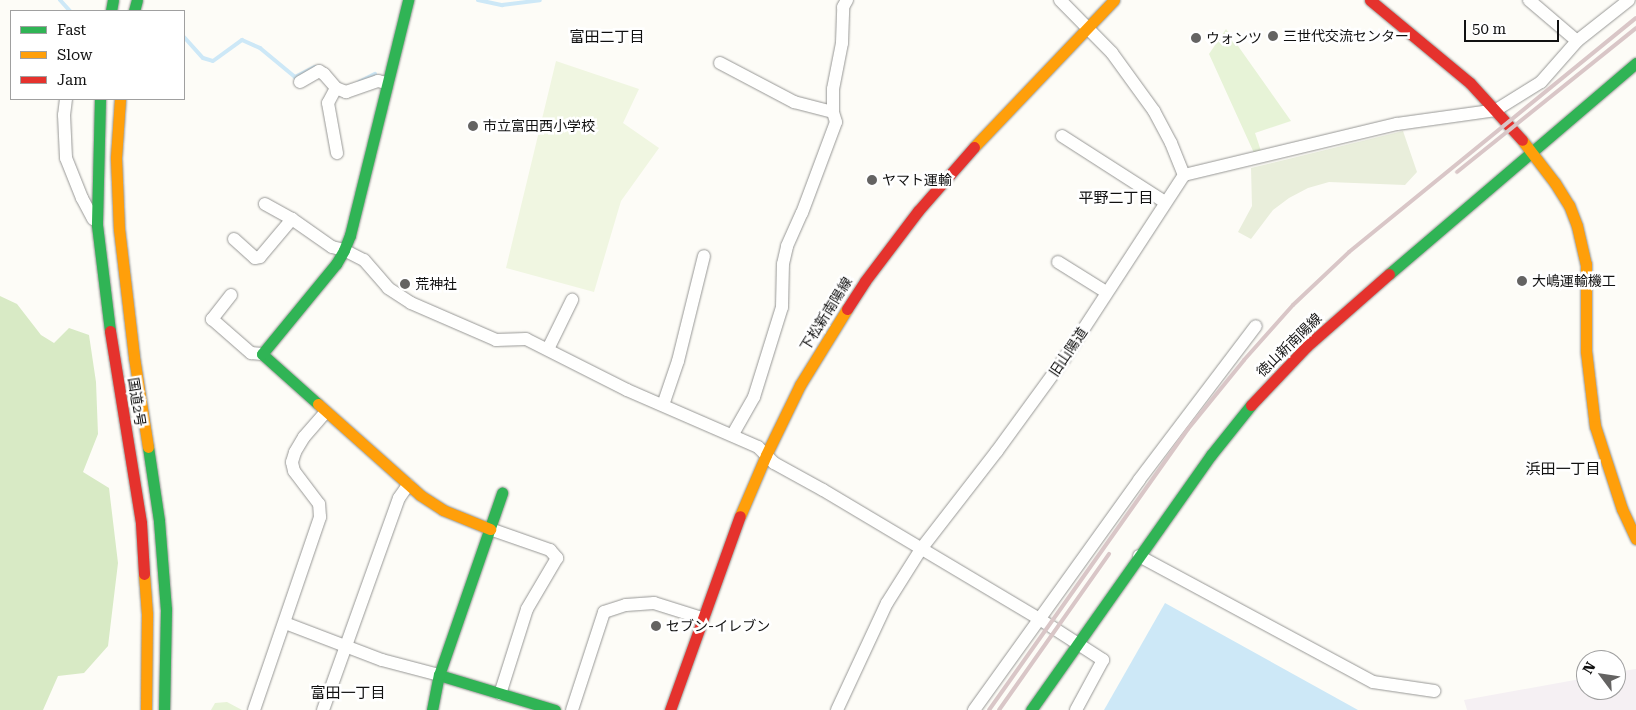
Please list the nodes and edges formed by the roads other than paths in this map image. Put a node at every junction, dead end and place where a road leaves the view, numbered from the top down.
1 (100, 0) edge
2 (398, 0) edge
3 (847, 0) edge
4 (1060, 0) edge
5 (1114, 0) edge
6 (1529, 0) edge
7 (1629, 0) edge
8 (1375, 1) edge
9 (112, 6) edge
10 (406, 6) edge
11 (1088, 28) junction
12 (1577, 41) junction
13 (720, 63) dead end
14 (1636, 63) edge
15 (300, 82) dead end
16 (386, 83) junction
17 (336, 88) junction
18 (66, 100) edge
19 (100, 100) edge
20 (120, 100) edge
21 (1496, 110) junction
22 (833, 112) junction
23 (1062, 136) dead end
24 (1532, 152) junction
25 (337, 153) dead end
26 (1184, 175) junction
27 (1165, 202) junction
28 (265, 204) dead end
29 (292, 219) junction
30 (97, 225) junction
31 (234, 239) dead end
32 (344, 250) junction
33 (704, 256) dead end
34 (1058, 262) dead end
35 (1106, 292) junction
36 (232, 295) dead end
37 (572, 300) dead end
38 (1256, 326) dead end
39 (548, 350) junction
40 (262, 354) junction
41 (663, 405) junction
42 (325, 413) junction
43 (733, 434) junction
44 (766, 455) junction
45 (408, 485) junction
46 (502, 493) dead end
47 (490, 530) junction
48 (1636, 539) edge
49 (921, 549) junction
50 (1139, 556) junction
51 (702, 618) junction
52 (1041, 620) junction
53 (285, 623) junction
54 (1077, 645) junction
55 (346, 646) junction
56 (439, 675) junction
57 (1434, 691) dead end
58 (500, 694) junction
59 (146, 710) edge
60 (164, 710) edge
61 (254, 710) edge
62 (323, 710) edge
63 (432, 710) edge
64 (555, 710) edge
65 (572, 710) edge
66 (670, 710) edge
67 (837, 710) edge
68 (974, 710) edge
69 (1031, 710) edge
70 (1076, 710) edge

1 - 9 street
2 - 10 street
3 - 22 street
4 - 11 street
5 - 11 main road, 下松新南陽線
6 - 12 street
7 - 12 street
8 - 21 main road
10 - 16 main road
11 - 26 street
11 - 44 main road, 下松新南陽線
12 - 21 street
13 - 22 street
14 - 24 main road, 徳山新南陽線
15 - 17 street
16 - 17 street
16 - 32 main road
17 - 25 street
18 - 30 street
19 - 30 main road, 国道2号
20 - 60 main road, 国道2号
21 - 24 main road
21 - 26 street
22 - 43 street
23 - 27 street
24 - 48 main road
24 - 50 main road, 徳山新南陽線
26 - 27 street, 旧山陽道
27 - 35 street, 旧山陽道
28 - 29 street
29 - 31 street
29 - 32 street
30 - 59 main road, 国道2号
32 - 39 street
32 - 40 main road
33 - 41 street
34 - 35 street
35 - 49 street, 旧山陽道
36 - 40 street
37 - 39 street
38 - 52 street
39 - 41 street
40 - 42 main road
41 - 43 street
42 - 45 main road
42 - 53 street
43 - 44 street
44 - 49 street
44 - 51 main road, 下松新南陽線
45 - 47 main road
45 - 55 street
46 - 47 main road
47 - 56 main road
47 - 58 street
49 - 52 street
49 - 67 street, 旧山陽道
50 - 54 main road, 徳山新南陽線
50 - 57 street
51 - 65 street
51 - 66 main road, 下松新南陽線
52 - 54 street
52 - 68 street
53 - 55 street
53 - 61 street
54 - 69 main road, 徳山新南陽線
54 - 70 street
55 - 56 street
55 - 62 street
56 - 58 main road
56 - 63 main road
58 - 64 main road

